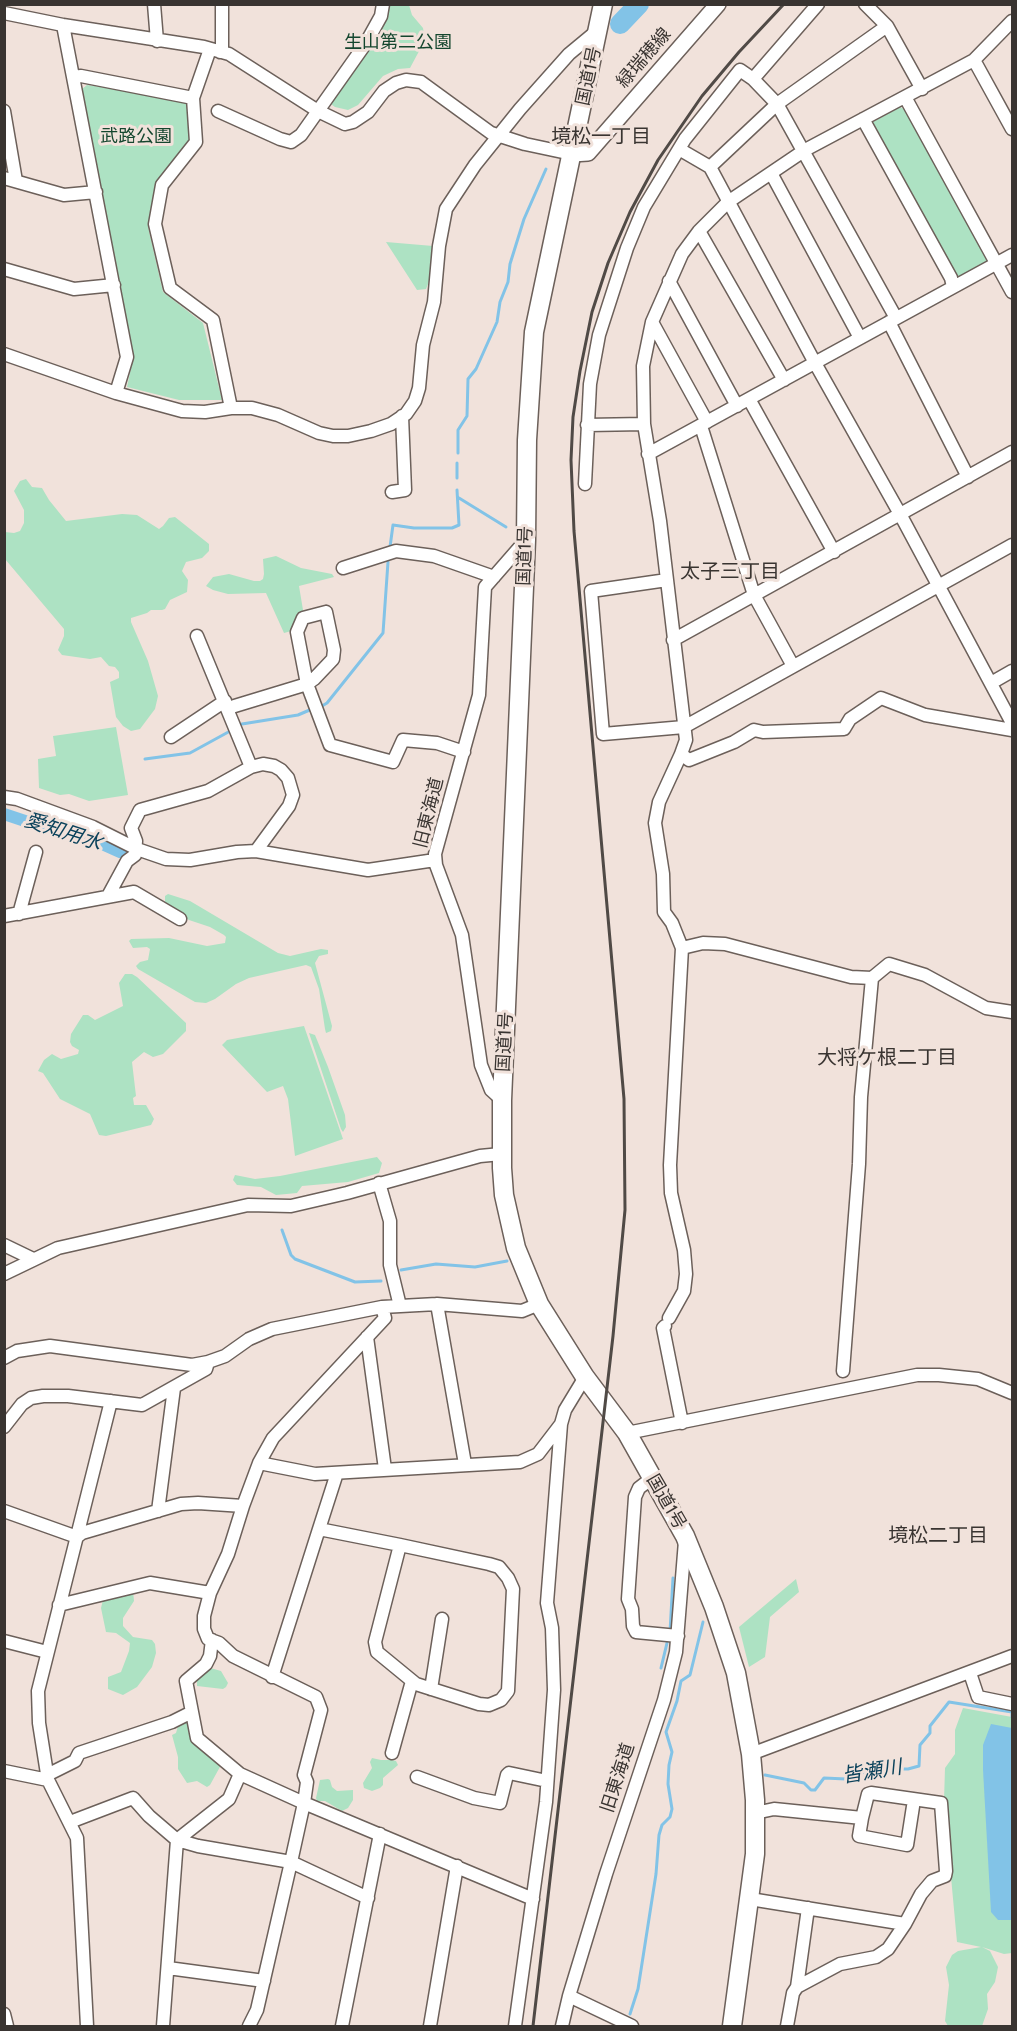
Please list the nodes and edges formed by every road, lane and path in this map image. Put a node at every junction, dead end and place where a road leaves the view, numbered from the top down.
1 (154, 4) edge
2 (222, 4) edge
3 (383, 4) edge
4 (603, 4) edge
5 (718, 4) edge
6 (819, 4) edge
7 (865, 4) edge
8 (4, 13) edge
9 (1012, 21) edge
10 (63, 25) junction
11 (887, 26) junction
12 (598, 30) junction
13 (157, 41) junction
14 (215, 51) junction
15 (974, 60) junction
16 (73, 77) junction
17 (753, 79) junction
18 (922, 89) junction
19 (905, 97) junction
20 (193, 98) junction
21 (777, 104) junction
22 (1008, 110) edge
23 (4, 111) edge
24 (218, 111) dead end
25 (318, 111) junction
26 (863, 120) junction
27 (1012, 129) edge
28 (498, 135) junction
29 (679, 149) junction
30 (804, 150) junction
31 (572, 154) junction
32 (710, 167) junction
33 (771, 173) junction
34 (10, 179) edge
35 (96, 192) junction
36 (728, 202) junction
37 (699, 231) junction
38 (1012, 255) edge
39 (997, 263) junction
40 (4, 269) edge
41 (669, 280) junction
42 (114, 285) junction
43 (953, 287) junction
44 (1012, 292) edge
45 (892, 320) junction
46 (652, 322) junction
47 (860, 338) junction
48 (4, 354) edge
49 (814, 363) junction
50 (784, 380) junction
51 (116, 393) junction
52 (749, 399) junction
53 (737, 406) junction
54 (231, 408) junction
55 (402, 416) junction
56 (644, 424) junction
57 (704, 424) junction
58 (587, 425) junction
59 (1012, 452) edge
60 (648, 454) junction
61 (968, 477) junction
62 (585, 484) dead end
63 (392, 492) dead end
64 (900, 514) junction
65 (526, 540) junction
66 (1012, 545) edge
67 (834, 552) junction
68 (343, 568) dead end
69 (494, 577) junction
70 (667, 580) junction
71 (939, 586) junction
72 (754, 596) junction
73 (197, 636) dead end
74 (673, 640) junction
75 (793, 666) junction
76 (1012, 671) edge
77 (992, 683) junction
78 (307, 684) junction
79 (226, 704) junction
80 (1012, 723) edge
81 (684, 727) junction
82 (1012, 730) edge
83 (171, 737) dead end
84 (464, 752) junction
85 (681, 754) junction
86 (251, 767) junction
87 (4, 797) edge
88 (137, 849) junction
89 (256, 851) junction
90 (36, 852) dead end
91 (435, 860) junction
92 (108, 896) junction
93 (19, 914) junction
94 (4, 916) edge
95 (180, 919) dead end
96 (682, 948) junction
97 (872, 978) junction
98 (1012, 1012) edge
99 (502, 1100) junction
100 (501, 1154) junction
101 (379, 1183) junction
102 (4, 1245) edge
103 (33, 1259) junction
104 (4, 1274) edge
105 (437, 1304) junction
106 (539, 1304) junction
107 (400, 1306) junction
108 (382, 1307) junction
109 (367, 1337) junction
110 (4, 1358) edge
111 (208, 1362) junction
112 (585, 1377) junction
113 (843, 1379) junction
114 (174, 1388) junction
115 (1011, 1389) edge
116 (111, 1401) junction
117 (682, 1423) junction
118 (561, 1424) junction
119 (4, 1428) edge
120 (627, 1433) junction
121 (259, 1463) junction
122 (465, 1464) junction
123 (385, 1469) junction
124 (337, 1473) junction
125 (652, 1478) junction
126 (243, 1506) junction
127 (4, 1511) edge
128 (158, 1511) junction
129 (319, 1529) junction
130 (685, 1536) junction
131 (77, 1537) junction
132 (400, 1545) junction
133 (210, 1593) junction
134 (59, 1605) junction
135 (442, 1619) dead end
136 (678, 1636) junction
137 (212, 1640) junction
138 (4, 1641) edge
139 (47, 1652) junction
140 (1012, 1656) edge
141 (970, 1673) junction
142 (272, 1677) junction
143 (412, 1681) junction
144 (431, 1689) junction
145 (1012, 1704) edge
146 (192, 1712) junction
147 (392, 1753) dead end
148 (751, 1754) junction
149 (4, 1771) edge
150 (240, 1774) junction
151 (48, 1777) junction
152 (417, 1777) dead end
153 (547, 1781) junction
154 (914, 1800) junction
155 (304, 1803) junction
156 (755, 1813) junction
157 (862, 1818) junction
158 (70, 1822) junction
159 (380, 1834) junction
160 (177, 1840) junction
161 (291, 1862) junction
162 (457, 1866) junction
163 (368, 1898) junction
164 (533, 1899) junction
165 (750, 1899) junction
166 (808, 1908) junction
167 (905, 1924) junction
168 (168, 1968) junction
169 (264, 1981) junction
170 (797, 1987) junction
171 (569, 1996) junction
172 (4, 2014) edge
173 (7, 2026) edge
174 (87, 2026) edge
175 (164, 2026) edge
176 (249, 2026) edge
177 (342, 2026) edge
178 (430, 2026) edge
179 (515, 2026) edge
180 (562, 2026) edge
181 (632, 2026) edge
182 (732, 2026) edge
183 (788, 2026) edge

1 - 13 street
2 - 14 street
3 - 25 street
4 - 12 highway, 国道1号
5 - 31 main road, 緑瑞穂線
6 - 17 street
7 - 11 street
8 - 10 street
9 - 15 street
10 - 13 street
10 - 16 street
11 - 18 street
11 - 21 street
12 - 28 street
12 - 31 highway, 国道1号
13 - 14 street
14 - 20 street
14 - 25 street
15 - 18 street
15 - 22 street
16 - 20 street
16 - 35 street
17 - 21 street
17 - 29 street
18 - 19 street
19 - 26 street
19 - 39 street
20 - 54 street
21 - 30 street
21 - 32 street
22 - 27 street
23 - 34 street
24 - 25 street
25 - 28 street
26 - 30 street
26 - 43 street
28 - 31 street
28 - 55 street
29 - 32 street
29 - 58 street
30 - 33 street
30 - 45 street
31 - 65 highway, 国道1号
32 - 36 street
33 - 36 street
33 - 47 street
34 - 35 street
35 - 42 street
36 - 37 street
36 - 49 street
37 - 41 street
37 - 50 street
38 - 39 street
39 - 43 street
39 - 44 street
40 - 42 street
41 - 46 street
41 - 53 street
42 - 51 street
43 - 45 street
45 - 47 street
45 - 61 street
46 - 56 street
46 - 57 street
47 - 49 street
48 - 51 street
49 - 50 street
49 - 64 street
50 - 52 street
51 - 54 street
52 - 53 street
52 - 67 street
53 - 57 street
54 - 55 street
55 - 63 street
56 - 58 street
56 - 60 street
57 - 60 street
57 - 72 street
58 - 62 street
59 - 61 street
60 - 70 street
61 - 64 street
64 - 67 street
64 - 71 street
65 - 69 street, 旧東海道
65 - 99 highway, 国道1号
66 - 71 street
67 - 72 street
68 - 69 street
69 - 84 street, 旧東海道
70 - 74 street
70 - 81 street
71 - 75 street
71 - 77 street
72 - 74 street
72 - 75 street
73 - 79 street
74 - 81 street
75 - 81 street
76 - 77 street
77 - 80 street
78 - 78 street
78 - 79 street
78 - 84 street
79 - 83 street
79 - 86 street
81 - 85 street
82 - 85 street
84 - 91 street, 旧東海道
85 - 96 street
86 - 88 street
86 - 89 street
87 - 88 street
88 - 89 street
88 - 92 street
89 - 91 street
90 - 93 street
91 - 99 street, 旧東海道
92 - 93 street
92 - 95 street
93 - 94 street
96 - 97 street
96 - 117 street
97 - 98 street
97 - 113 street
99 - 100 highway, 国道1号
100 - 101 street
100 - 106 highway, 国道1号
101 - 103 street
101 - 107 street
102 - 103 street
103 - 104 street
105 - 106 street
105 - 107 street
105 - 122 street
106 - 112 highway, 国道1号
107 - 108 street
108 - 109 street
108 - 111 street
109 - 121 street
109 - 123 street
110 - 111 street
111 - 114 street
112 - 118 street
112 - 120 highway, 国道1号
113 - 115 street
113 - 117 street
114 - 116 street
114 - 128 street
116 - 119 street
116 - 131 street
117 - 120 street
118 - 122 street
118 - 153 street
120 - 125 highway, 国道1号
121 - 124 street
121 - 126 street
122 - 123 street
123 - 124 street
124 - 129 street
125 - 130 highway, 国道1号
125 - 136 street
126 - 128 street
126 - 133 street
127 - 131 street
128 - 131 street
129 - 132 street
129 - 142 street
130 - 136 street, 旧東海道
130 - 148 highway, 国道1号
131 - 134 street
132 - 143 street
132 - 144 street
133 - 134 street
133 - 137 street
134 - 139 street
135 - 144 street
136 - 171 street, 旧東海道
137 - 142 street
137 - 146 street
138 - 139 street
139 - 151 street
140 - 141 street
141 - 145 street
141 - 148 street
142 - 155 street
143 - 144 street
143 - 147 street
146 - 150 street
146 - 151 street
148 - 156 highway, 国道1号
149 - 151 street
150 - 155 street
150 - 160 street
151 - 158 street
152 - 153 street
153 - 164 street
154 - 157 street
154 - 157 street
154 - 167 street
155 - 159 street
155 - 161 street
156 - 157 street
156 - 165 highway, 国道1号
158 - 160 street
158 - 174 street
159 - 162 street
159 - 163 street
160 - 161 street
160 - 168 street
161 - 163 street
161 - 169 street
162 - 164 street
162 - 178 street
163 - 177 street
164 - 179 street
165 - 166 street
165 - 182 highway, 国道1号
166 - 167 street
166 - 170 street
167 - 170 street
168 - 169 street
168 - 175 street
169 - 176 street
170 - 183 street
171 - 180 street, 旧東海道
171 - 181 street
172 - 173 street

